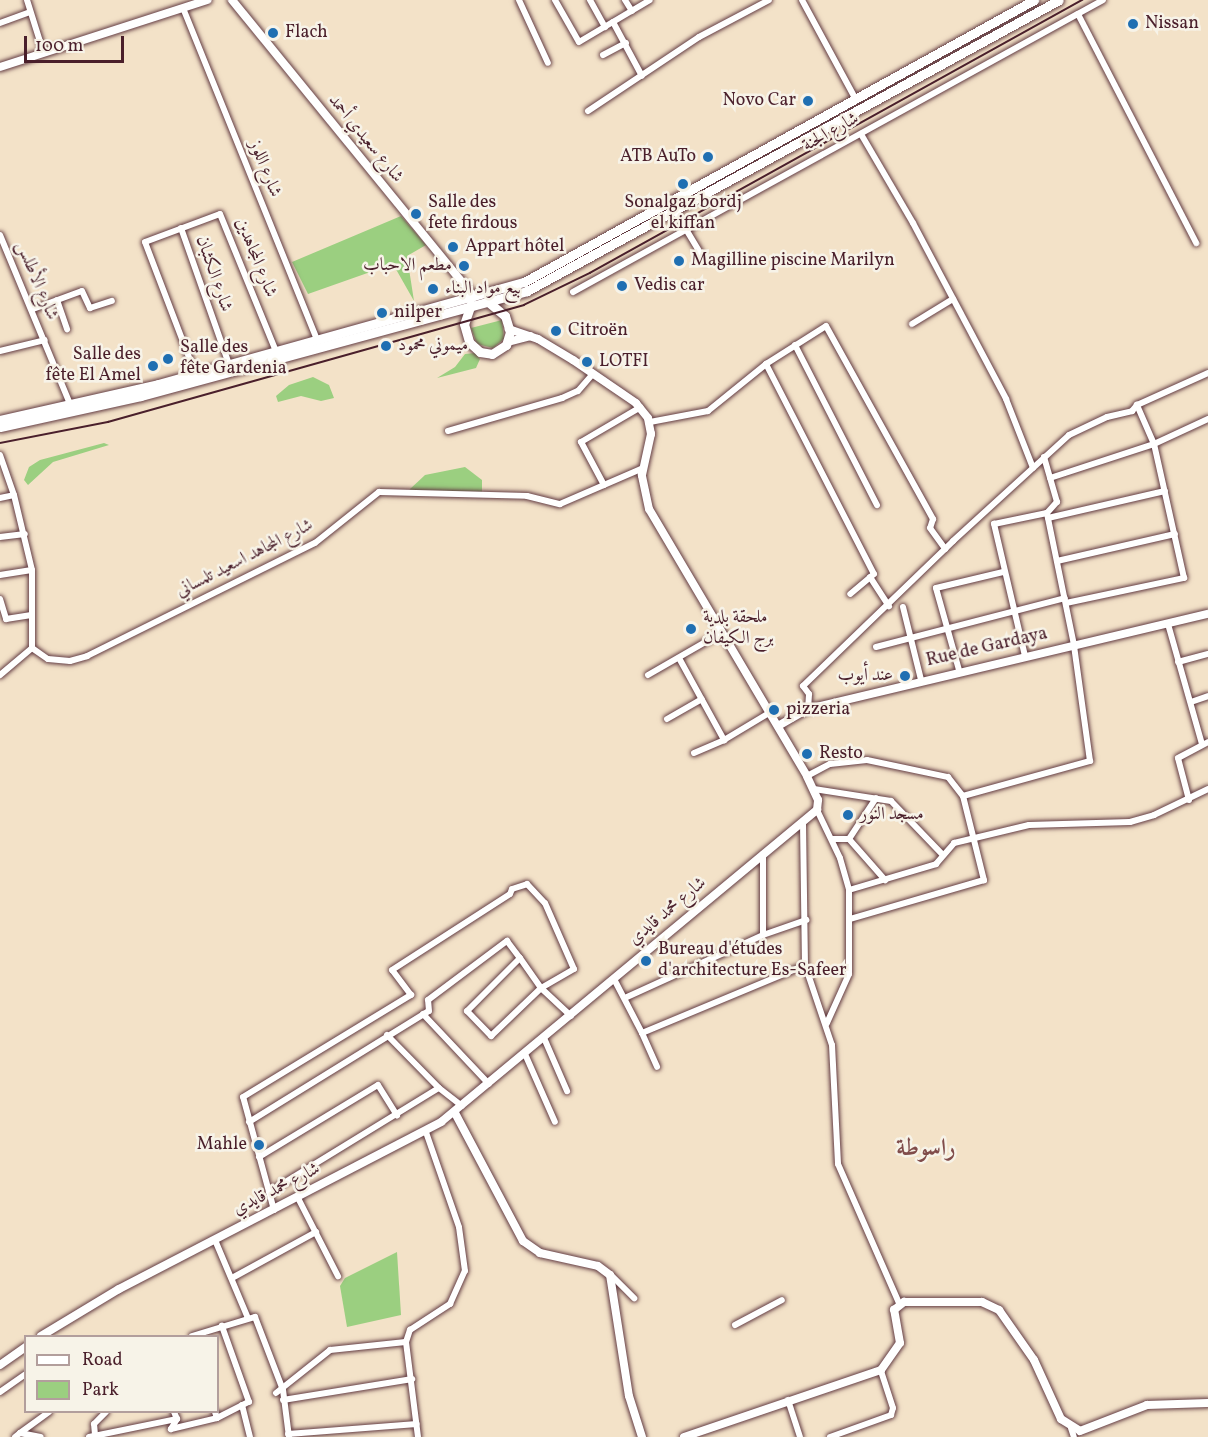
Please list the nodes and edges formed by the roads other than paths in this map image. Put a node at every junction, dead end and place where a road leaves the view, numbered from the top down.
1 (27, 0) edge
2 (207, 0) edge
3 (232, 0) edge
4 (519, 0) edge
5 (555, 0) edge
6 (590, 0) edge
7 (626, 0) edge
8 (650, 0) edge
9 (769, 0) edge
10 (802, 0) edge
11 (1034, 0) edge
12 (1059, 0) edge
13 (1103, 0) edge
14 (183, 9) junction
15 (632, 11) junction
16 (30, 12) junction
17 (1078, 14) junction
18 (613, 22) junction
19 (0, 23) edge
20 (605, 27) junction
21 (626, 43) junction
22 (43, 51) junction
23 (603, 55) dead end
24 (548, 63) dead end
25 (0, 67) edge
26 (642, 76) junction
27 (856, 101) junction
28 (588, 111) dead end
29 (861, 134) junction
30 (675, 211) junction
31 (181, 228) junction
32 (686, 230) junction
33 (0, 235) edge
34 (1196, 243) dead end
35 (705, 261) dead end
36 (573, 292) dead end
37 (513, 296) junction
38 (953, 299) junction
39 (57, 300) junction
40 (473, 300) junction
41 (112, 301) dead end
42 (488, 302) junction
43 (33, 309) junction
44 (447, 312) junction
45 (505, 316) junction
46 (912, 324) dead end
47 (464, 327) junction
48 (509, 328) junction
49 (68, 329) dead end
50 (534, 337) junction
51 (45, 340) junction
52 (318, 340) junction
53 (508, 342) junction
54 (795, 345) junction
55 (0, 351) edge
56 (276, 351) junction
57 (229, 364) junction
58 (766, 364) junction
59 (195, 373) junction
60 (1208, 373) edge
61 (593, 374) junction
62 (1137, 405) junction
63 (71, 406) junction
64 (640, 407) junction
65 (0, 420) edge
66 (1208, 420) edge
67 (650, 422) junction
68 (0, 427) edge
69 (448, 431) dead end
70 (1154, 444) junction
71 (0, 455) edge
72 (1044, 457) junction
73 (643, 468) junction
74 (1033, 468) junction
75 (1050, 478) junction
76 (604, 485) junction
77 (1165, 491) junction
78 (14, 495) junction
79 (0, 498) edge
80 (877, 505) dead end
81 (1047, 516) junction
82 (25, 534) junction
83 (1175, 534) junction
84 (0, 537) edge
85 (945, 549) junction
86 (1057, 561) junction
87 (32, 570) junction
88 (1003, 572) junction
89 (0, 575) edge
90 (870, 577) junction
91 (850, 594) dead end
92 (0, 599) edge
93 (1065, 600) junction
94 (889, 606) junction
95 (903, 607) dead end
96 (1013, 610) junction
97 (1208, 614) edge
98 (30, 615) junction
99 (1168, 624) junction
100 (947, 626) junction
101 (721, 633) junction
102 (910, 635) junction
103 (1074, 645) junction
104 (876, 646) dead end
105 (32, 648) junction
106 (1208, 654) edge
107 (1024, 656) junction
108 (679, 658) junction
109 (1178, 662) junction
110 (959, 670) junction
111 (0, 675) edge
112 (648, 675) dead end
113 (921, 680) junction
114 (1208, 696) edge
115 (702, 699) junction
116 (1191, 702) junction
117 (808, 709) junction
118 (770, 713) junction
119 (667, 719) dead end
120 (778, 726) junction
121 (724, 740) junction
122 (1205, 743) edge
123 (694, 753) dead end
124 (807, 776) junction
125 (814, 789) junction
126 (1208, 789) edge
127 (963, 796) junction
128 (876, 798) junction
129 (1189, 800) junction
130 (817, 810) junction
131 (803, 823) junction
132 (849, 838) junction
133 (832, 839) junction
134 (972, 840) junction
135 (763, 853) junction
136 (942, 854) junction
137 (885, 880) junction
138 (849, 890) junction
139 (850, 919) junction
140 (806, 920) junction
141 (763, 935) junction
142 (520, 958) junction
143 (805, 965) junction
144 (614, 979) junction
145 (541, 988) junction
146 (627, 997) junction
147 (423, 1014) junction
148 (571, 1016) junction
149 (827, 1023) junction
150 (642, 1033) junction
151 (387, 1035) junction
152 (544, 1038) junction
153 (525, 1054) junction
154 (657, 1067) dead end
155 (489, 1084) junction
156 (439, 1088) junction
157 (567, 1091) dead end
158 (462, 1106) junction
159 (455, 1113) junction
160 (397, 1115) junction
161 (249, 1122) junction
162 (555, 1122) dead end
163 (426, 1132) junction
164 (259, 1157) junction
165 (269, 1192) junction
166 (298, 1198) junction
167 (275, 1210) junction
168 (316, 1232) junction
169 (214, 1240) junction
170 (610, 1275) junction
171 (338, 1276) dead end
172 (232, 1278) junction
173 (634, 1298) dead end
174 (782, 1300) dead end
175 (899, 1303) junction
176 (248, 1318) junction
177 (735, 1325) dead end
178 (222, 1326) junction
179 (43, 1335) edge
180 (195, 1335) edge
181 (406, 1342) junction
182 (24, 1348) edge
183 (0, 1365) edge
184 (881, 1370) junction
185 (24, 1375) edge
186 (412, 1379) junction
187 (280, 1391) junction
188 (0, 1392) edge
189 (283, 1400) junction
190 (788, 1400) junction
191 (1208, 1403) edge
192 (242, 1405) junction
193 (48, 1413) edge
194 (105, 1413) edge
195 (175, 1415) edge
196 (216, 1415) edge
197 (417, 1424) junction
198 (171, 1429) junction
199 (1072, 1432) edge
200 (132, 1433) edge
201 (17, 1435) edge
202 (92, 1436) edge
203 (288, 1436) edge
204 (41, 1437) edge
205 (172, 1437) edge
206 (250, 1437) edge
207 (418, 1437) edge
208 (642, 1437) edge
209 (684, 1437) edge
210 (800, 1437) edge
211 (830, 1437) edge

1 - 16 street
2 - 14 main road
3 - 40 main road, شارع سعيدي أحمد
4 - 24 street
5 - 20 street
6 - 20 street
7 - 15 street
8 - 15 street
9 - 26 street
10 - 27 street
11 - 27 main road
12 - 30 main road
13 - 17 street, شارع الجنة
14 - 22 main road
14 - 52 street, شارع اللوز
15 - 18 street
16 - 19 street
16 - 22 street
17 - 29 street, شارع الجنة
17 - 34 street
18 - 20 street
18 - 21 street
21 - 23 street
21 - 26 street
22 - 25 main road
26 - 28 street
27 - 40 main road
29 - 32 street, شارع الجنة
29 - 38 street
30 - 32 street
30 - 37 main road
31 - 56 street, شارع المجاهدين
31 - 57 street, شارع الكثبان
31 - 59 street, شارع المجاهدين
32 - 35 street
32 - 36 street, شارع الجنة
33 - 43 street, شارع الأطلس
37 - 42 main road
37 - 45 main road
38 - 46 street
38 - 74 street
39 - 41 street
39 - 43 street
39 - 49 street
40 - 42 main road
40 - 44 main road
40 - 47 main road
40 - 52 main road
42 - 45 main road
43 - 51 street, شارع الأطلس
44 - 47 main road
44 - 68 main road
45 - 48 main road
47 - 53 main road
48 - 50 main road
48 - 53 main road
50 - 53 main road
50 - 61 main road
51 - 55 street
51 - 63 street, شارع الأطلس
52 - 56 main road
54 - 58 street
54 - 80 street
54 - 85 street
56 - 57 main road
57 - 59 main road
58 - 67 street
58 - 90 street
59 - 63 main road
60 - 62 street
61 - 64 main road
61 - 69 street
62 - 70 street
62 - 72 street
63 - 65 main road
64 - 67 main road
64 - 76 street
66 - 70 street
67 - 73 main road
70 - 75 street
70 - 77 street
71 - 78 street
72 - 74 street
72 - 75 street
73 - 76 street, شارع المجاهد اسعيد تلمساني
73 - 101 main road
74 - 85 street
75 - 81 street
76 - 105 street, شارع المجاهد اسعيد تلمساني
77 - 81 street
77 - 83 street
78 - 79 street
78 - 82 street
81 - 86 street
81 - 88 street
82 - 84 street
82 - 87 street
83 - 86 street
83 - 93 street
85 - 94 street
86 - 93 street
87 - 89 street
87 - 98 street
88 - 96 street
88 - 100 street
90 - 91 street
90 - 94 street
92 - 98 street
93 - 96 street
93 - 103 street
94 - 117 street
95 - 102 street
96 - 100 street
96 - 107 street
97 - 99 main road, Rue de Gardaya
98 - 105 street
99 - 103 main road, Rue de Gardaya
99 - 109 street
100 - 102 street
100 - 110 street
101 - 108 street
101 - 118 main road
102 - 104 street
102 - 113 street
103 - 107 main road, Rue de Gardaya
103 - 127 street
105 - 111 street
106 - 109 street
107 - 110 main road, Rue de Gardaya
108 - 112 street
108 - 115 street
109 - 116 street
110 - 113 main road, Rue de Gardaya
113 - 117 main road, Rue de Gardaya
114 - 116 street
115 - 119 street
115 - 121 street
116 - 122 street
117 - 120 main road, Rue de Gardaya
118 - 120 main road
118 - 121 street
120 - 124 main road
121 - 123 street
122 - 129 street
124 - 125 main road
124 - 127 street
125 - 128 street
125 - 130 main road
126 - 129 street
127 - 134 street
128 - 132 street
128 - 136 street
129 - 134 street
130 - 131 main road, شارع محمد قايدي
130 - 133 street
131 - 135 main road, شارع محمد قايدي
131 - 140 street
132 - 133 street
132 - 137 street
133 - 138 street
134 - 136 street
134 - 139 street
135 - 141 street
135 - 144 main road, شارع محمد قايدي
136 - 137 street
137 - 138 street
138 - 139 street
139 - 149 street
140 - 141 street
140 - 143 street
141 - 146 street
142 - 145 street
142 - 145 street
142 - 147 street
143 - 149 street
143 - 150 street
144 - 146 street
144 - 148 main road, شارع محمد قايدي
145 - 148 street
145 - 161 street
146 - 150 street
147 - 151 street
147 - 155 street
148 - 152 main road, شارع محمد قايدي
149 - 175 street
150 - 154 street
151 - 156 street
151 - 161 street
152 - 153 main road, شارع محمد قايدي
152 - 157 street
153 - 155 main road, شارع محمد قايدي
153 - 162 street
155 - 158 main road, شارع محمد قايدي
156 - 158 street
156 - 160 street
158 - 159 main road, شارع محمد قايدي
159 - 163 main road, شارع محمد قايدي
159 - 170 main road
160 - 164 street
160 - 165 street
161 - 164 street
163 - 166 main road, شارع محمد قايدي
163 - 181 street
164 - 165 street
165 - 167 street
166 - 167 main road, شارع محمد قايدي
166 - 168 street
167 - 169 main road, شارع محمد قايدي
168 - 171 street
168 - 172 street
169 - 172 street
169 - 179 main road, شارع محمد قايدي
170 - 173 street
170 - 208 main road
172 - 176 street
174 - 177 street
175 - 184 main road
175 - 199 main road
176 - 178 street
176 - 187 street
178 - 180 street
178 - 192 street
181 - 186 street
181 - 187 street
182 - 183 main road
184 - 190 main road
184 - 211 street
185 - 188 street
186 - 189 street
186 - 197 street
187 - 189 street
189 - 203 street
190 - 209 main road
190 - 210 street
191 - 199 main road
192 - 196 street
192 - 206 street
193 - 201 street
194 - 202 street
195 - 198 street
195 - 200 street
196 - 198 street
197 - 203 street
197 - 207 street
198 - 205 street
200 - 202 street
201 - 204 street

